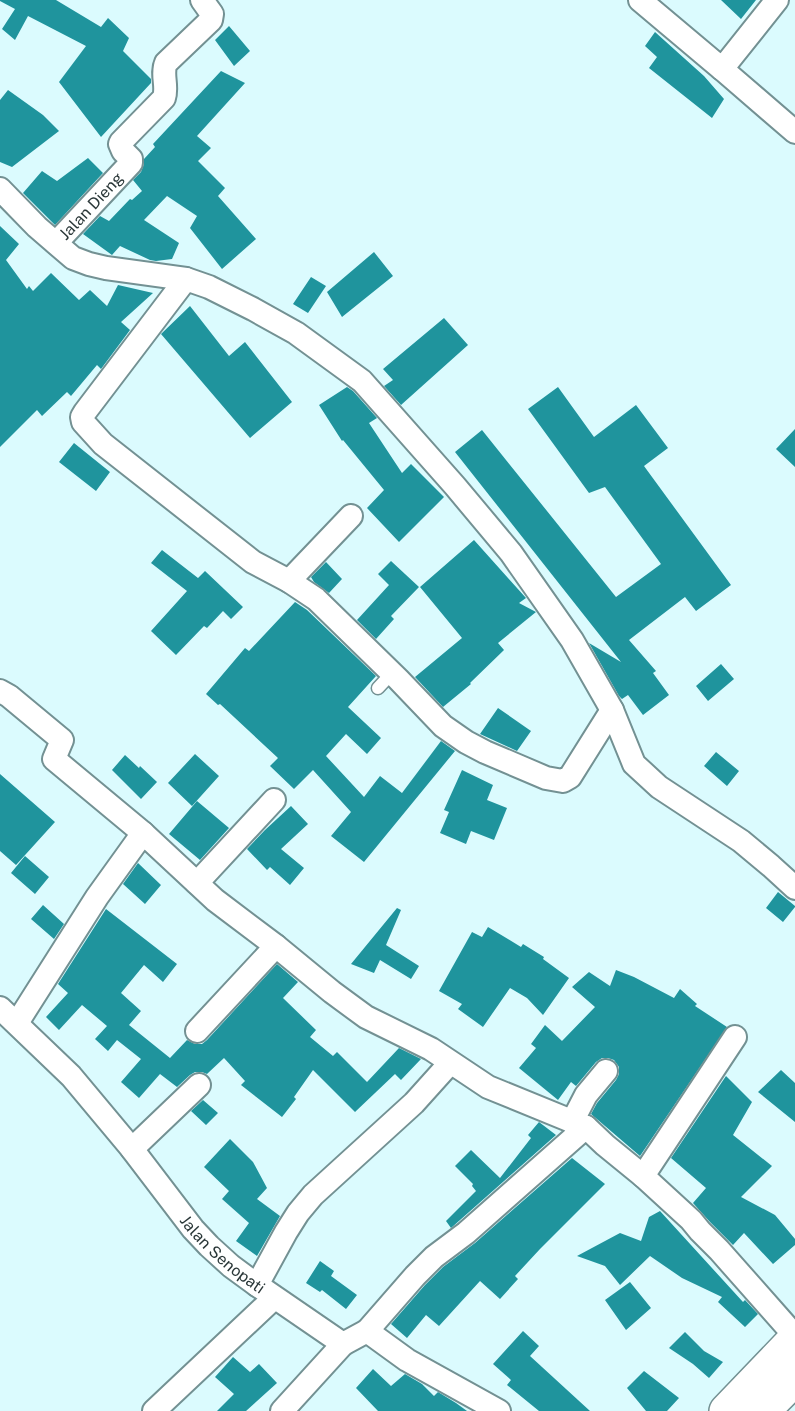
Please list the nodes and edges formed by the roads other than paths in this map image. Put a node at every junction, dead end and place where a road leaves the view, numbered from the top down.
1 (202, 0) edge
2 (640, 0) edge
3 (777, 0) edge
4 (722, 69) junction
5 (795, 132) edge
6 (0, 191) edge
7 (56, 243) junction
8 (186, 279) junction
9 (351, 516) dead end
10 (289, 581) junction
11 (0, 691) edge
12 (612, 710) junction
13 (274, 800) dead end
14 (143, 833) junction
15 (197, 884) junction
16 (795, 888) edge
17 (276, 946) junction
18 (0, 1008) edge
19 (17, 1023) junction
20 (197, 1031) dead end
21 (735, 1037) dead end
22 (450, 1063) junction
23 (606, 1071) dead end
24 (199, 1085) dead end
25 (579, 1125) junction
26 (132, 1149) junction
27 (643, 1176) junction
28 (265, 1292) junction
29 (367, 1331) junction
30 (795, 1337) edge
31 (343, 1344) junction
32 (795, 1379) edge
33 (154, 1411) edge
34 (282, 1411) edge
35 (499, 1411) edge
36 (726, 1411) edge
37 (763, 1411) edge

1 - 7 street, Jalan Dieng
2 - 4 street
3 - 4 street
4 - 5 street
6 - 7 street
7 - 8 street
8 - 10 street
8 - 12 street
9 - 10 street
10 - 12 street
11 - 14 street
12 - 16 street
13 - 15 street
14 - 15 street
14 - 19 street
15 - 17 street
17 - 20 street
17 - 22 street
18 - 19 street, Jalan Senopati
19 - 26 street, Jalan Senopati
21 - 27 street
22 - 25 street
22 - 28 street
23 - 25 street
24 - 26 street
25 - 27 street
25 - 29 street
26 - 28 street, Jalan Senopati
27 - 30 street
28 - 31 street, Jalan Senopati
28 - 33 street
29 - 31 street
29 - 35 street
30 - 36 highway
31 - 34 street
32 - 37 highway

